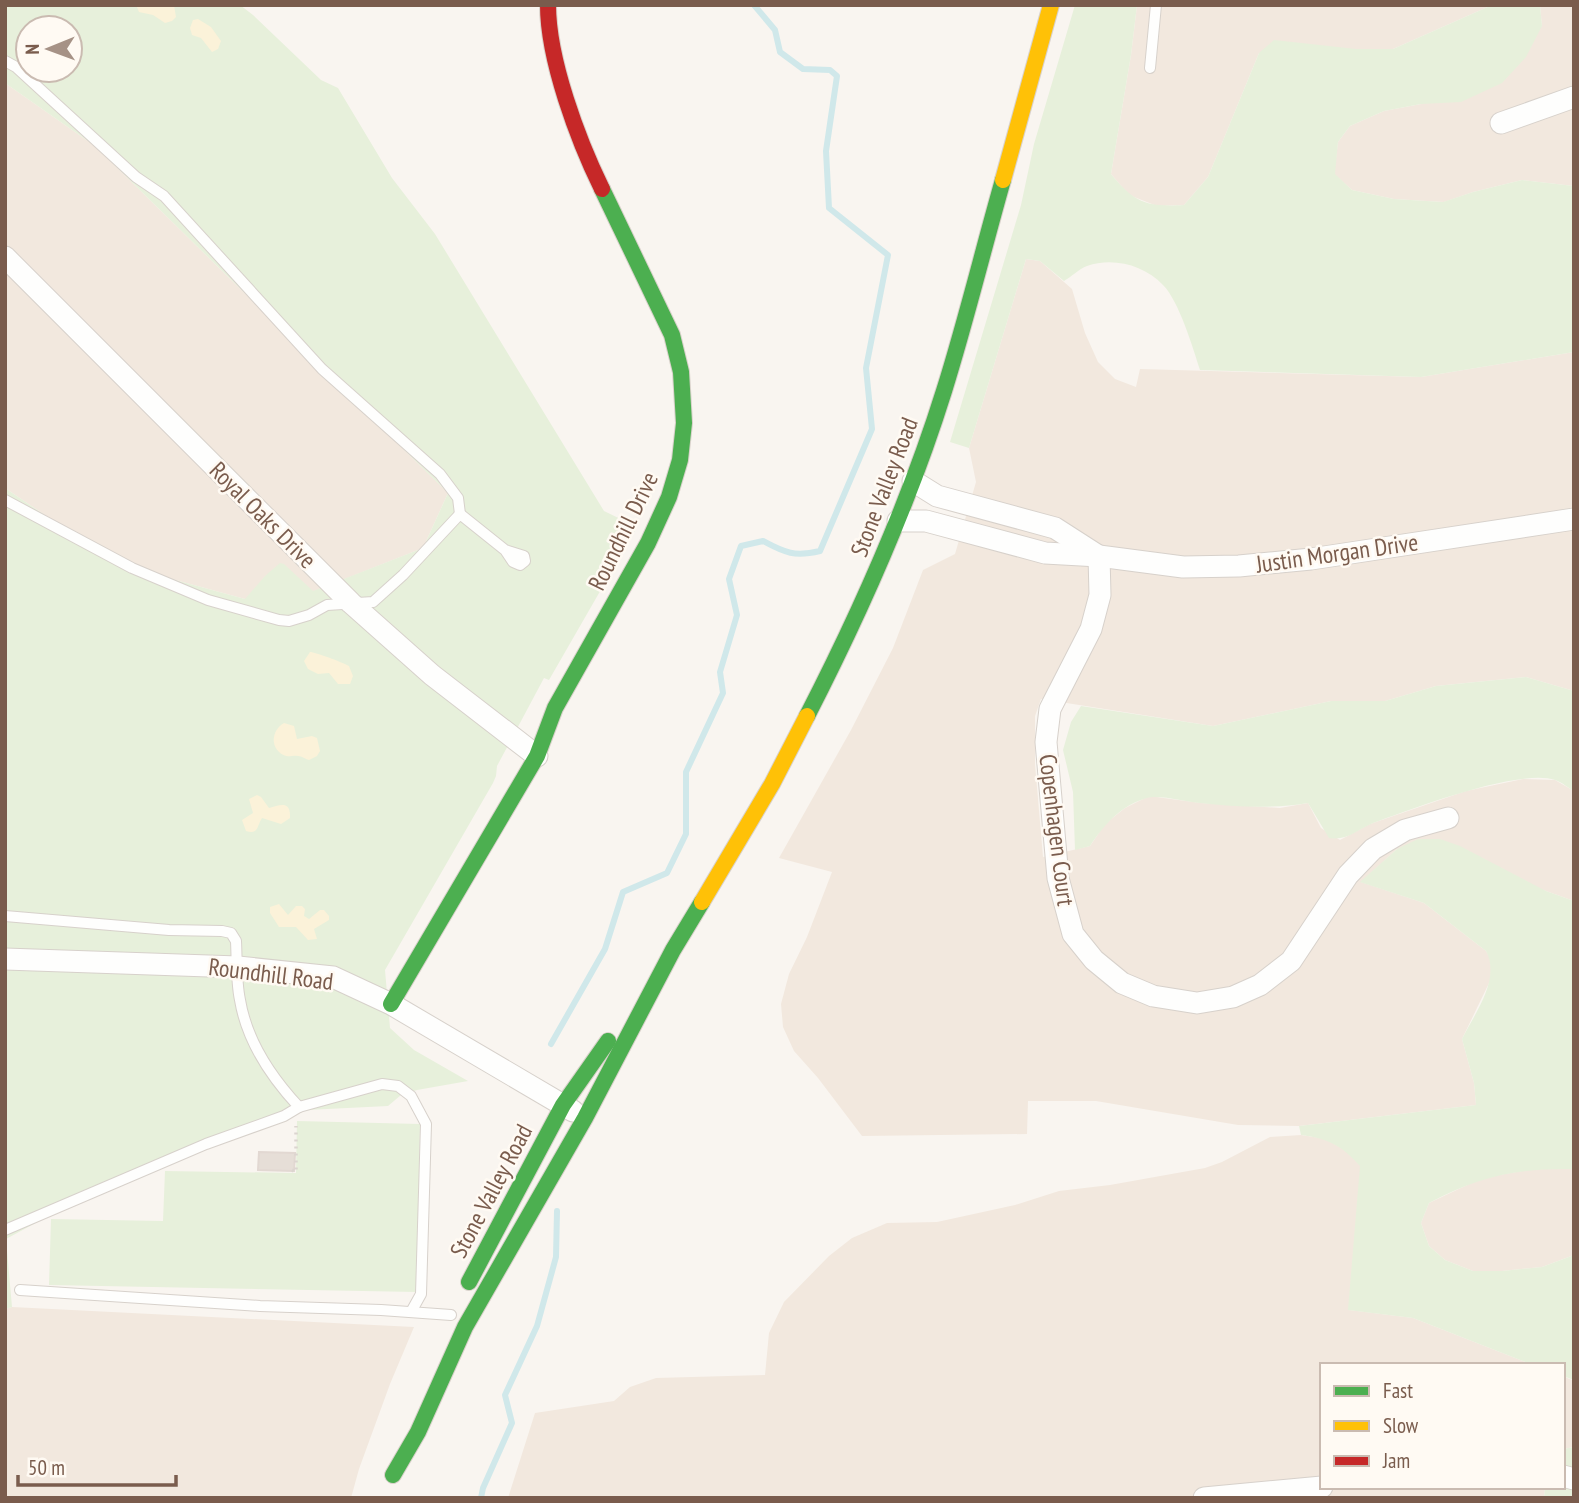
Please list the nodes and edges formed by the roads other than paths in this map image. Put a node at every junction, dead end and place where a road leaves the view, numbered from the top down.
1 (548, 5) edge
2 (1051, 5) edge
3 (1156, 5) edge
4 (5, 61) edge
5 (1150, 68) dead end
6 (1574, 97) edge
7 (1502, 123) dead end
8 (5, 257) edge
9 (913, 481) junction
10 (5, 500) edge
11 (460, 514) junction
12 (1574, 519) edge
13 (898, 521) junction
14 (505, 550) dead end
15 (1099, 556) junction
16 (351, 603) junction
17 (537, 756) junction
18 (1448, 818) dead end
19 (5, 916) edge
20 (673, 950) junction
21 (5, 958) edge
22 (238, 967) junction
23 (391, 1004) junction
24 (563, 1105) junction
25 (297, 1109) junction
26 (585, 1118) junction
27 (5, 1230) edge
28 (20, 1290) dead end
29 (458, 1304) junction
30 (411, 1312) junction
31 (443, 1334) dead end
32 (425, 1377) dead end
33 (1320, 1487) edge
34 (1204, 1498) edge

1 - 17 street, Roundhill Drive
2 - 9 street, Stone Valley Road
3 - 5 lane
4 - 11 lane
6 - 7 street
8 - 16 street, Royal Oaks Drive
9 - 13 street, Stone Valley Road
9 - 15 street
10 - 16 lane
11 - 14 lane
11 - 16 lane
12 - 15 street, Justin Morgan Drive
13 - 15 street, Justin Morgan Drive
13 - 20 street, Stone Valley Road
15 - 18 street, Copenhagen Court
16 - 17 street, Royal Oaks Drive
17 - 23 street, Roundhill Drive
19 - 22 lane
20 - 24 street, Stone Valley Road
20 - 26 street, Stone Valley Road
21 - 22 street, Roundhill Road
22 - 23 street, Roundhill Road
22 - 25 lane
23 - 24 street, Roundhill Road
24 - 26 street, Roundhill Road
24 - 29 street, Stone Valley Road
25 - 27 lane
25 - 30 lane
26 - 32 street, Stone Valley Road
28 - 30 lane
29 - 30 lane
29 - 31 street, Stone Valley Road
33 - 34 street

